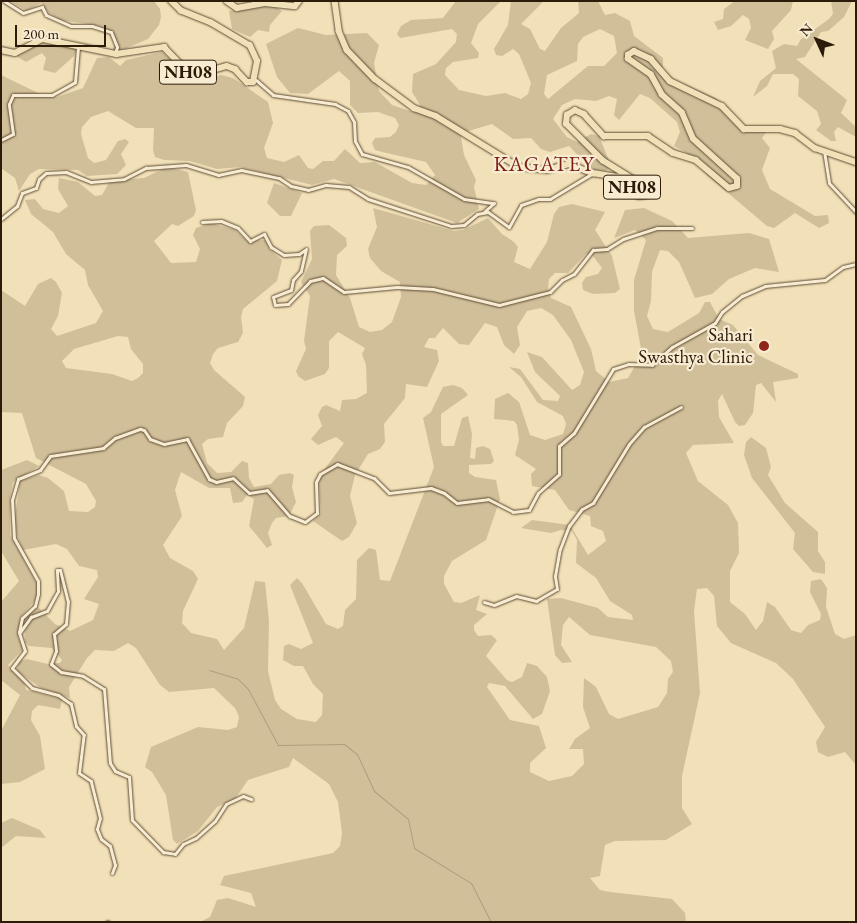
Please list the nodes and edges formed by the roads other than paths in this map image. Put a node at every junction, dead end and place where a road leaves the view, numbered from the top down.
1 (4, 1) edge
2 (171, 1) edge
3 (228, 1) edge
4 (299, 1) edge
5 (335, 1) edge
6 (78, 45) junction
7 (1, 50) edge
8 (114, 54) junction
9 (256, 80) junction
10 (1, 140) edge
11 (823, 150) junction
12 (856, 162) edge
13 (592, 174) junction
14 (484, 212) junction
15 (856, 212) edge
16 (1, 219) edge
17 (202, 222) dead end
18 (692, 228) dead end
19 (856, 264) edge
20 (681, 407) dead end
21 (484, 602) dead end
22 (19, 632) junction
23 (251, 799) dead end
24 (112, 873) dead end

1 - 8 street
2 - 9 main road, NH08
3 - 4 main road
5 - 13 main road, NH08
6 - 7 main road, NH08
6 - 8 main road, NH08
6 - 10 street
8 - 9 main road, NH08
9 - 14 street
11 - 12 main road, NH08
11 - 13 main road, NH08
11 - 15 street
13 - 14 street
14 - 16 street
17 - 18 street
19 - 22 street
20 - 21 street
22 - 23 street
22 - 24 street

